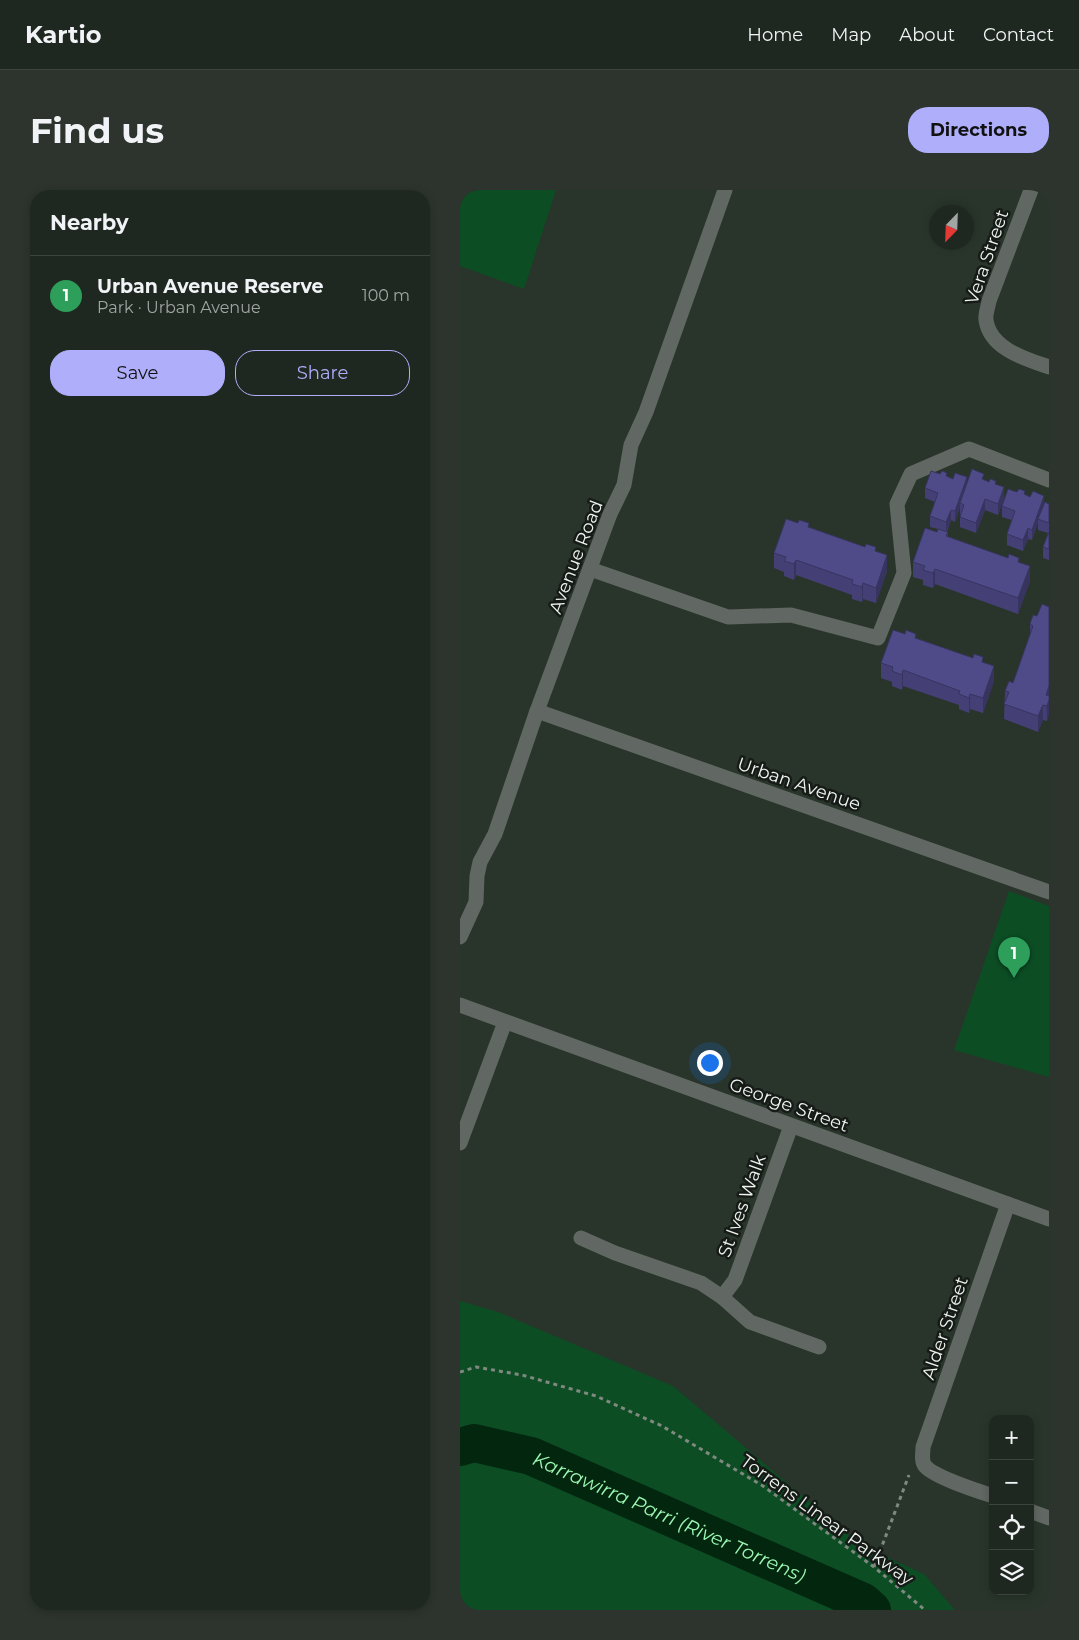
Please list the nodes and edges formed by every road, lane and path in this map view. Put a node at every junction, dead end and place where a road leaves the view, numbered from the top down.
1 (725, 190) edge
2 (1031, 190) edge
3 (1049, 367) edge
4 (1049, 480) edge
5 (590, 569) junction
6 (537, 711) junction
7 (1049, 892) edge
8 (460, 936) edge
9 (460, 1005) edge
10 (505, 1022) junction
11 (792, 1126) junction
12 (460, 1143) edge
13 (1008, 1204) junction
14 (1049, 1219) edge
15 (581, 1238) dead end
16 (722, 1297) junction
17 (819, 1347) dead end
18 (460, 1372) edge
19 (924, 1466) junction
20 (989, 1494) edge
21 (1034, 1512) edge
22 (1049, 1518) edge
23 (874, 1568) junction
24 (925, 1610) edge

1 - 5 street, Avenue Road
2 - 3 street, Vera Street
4 - 5 street
5 - 6 street, Avenue Road
6 - 7 street, Urban Avenue
6 - 8 street, Avenue Road
9 - 10 street, George Street
10 - 11 street, George Street
10 - 12 street
11 - 13 street, George Street
11 - 16 street, St Ives Walk
13 - 14 street, George Street
13 - 19 street, Alder Street
15 - 16 street
16 - 17 street
18 - 23 path, Torrens Linear Parkway
19 - 20 street
19 - 23 path
21 - 22 street
23 - 24 path, Torrens Linear Parkway

